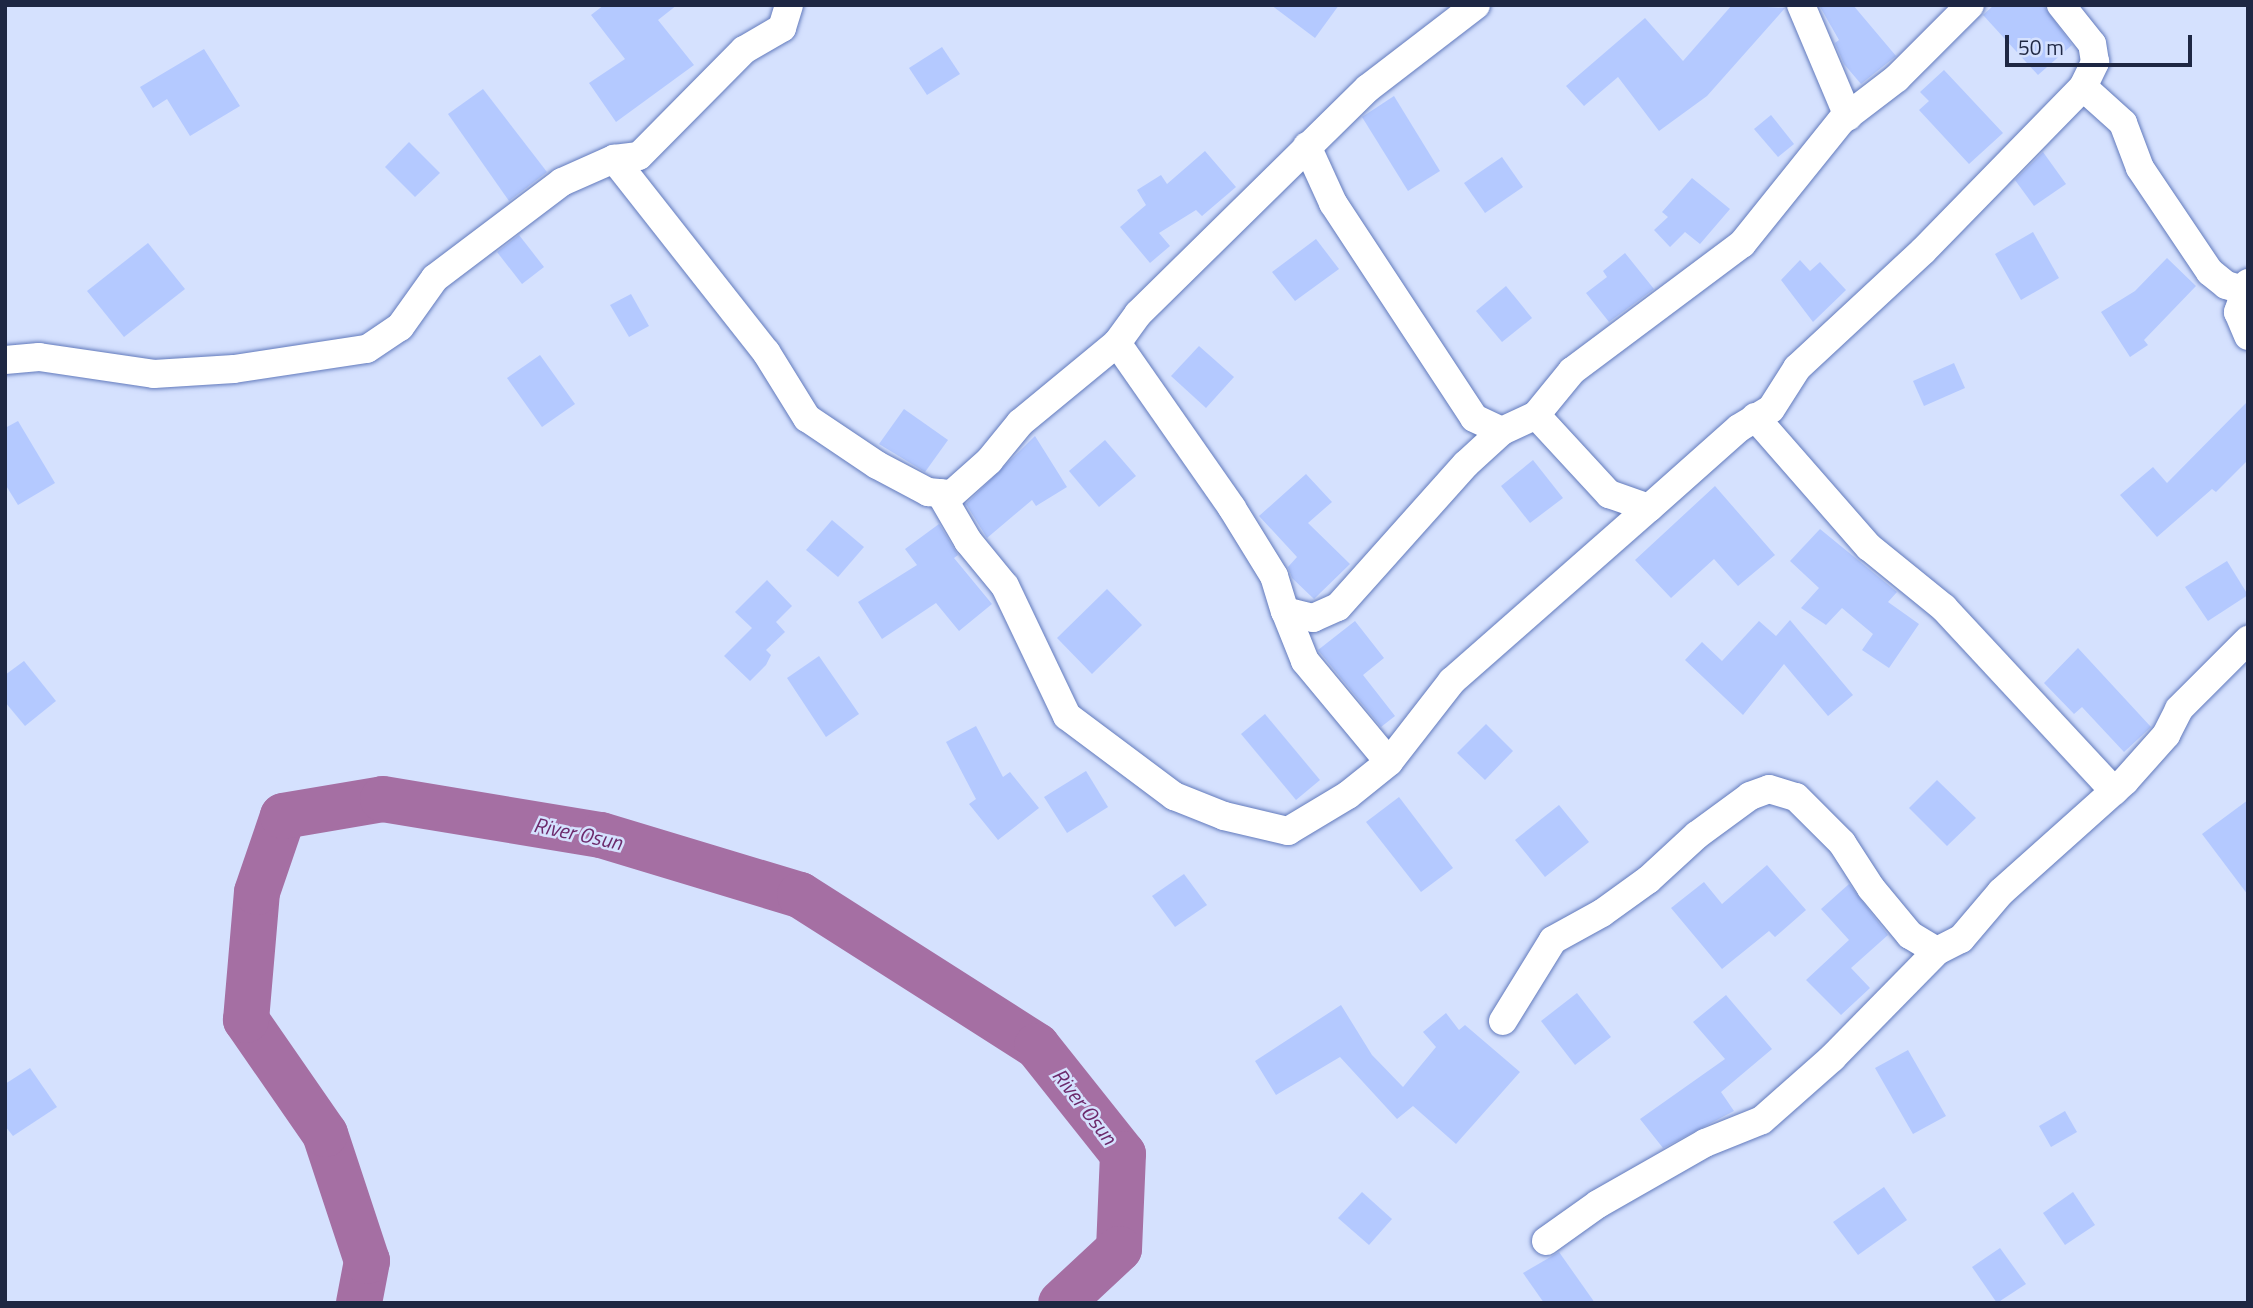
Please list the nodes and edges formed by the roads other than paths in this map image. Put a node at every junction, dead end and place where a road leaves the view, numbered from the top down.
1 (789, 5) edge
2 (1476, 5) edge
3 (1801, 5) edge
4 (1970, 5) edge
5 (2061, 5) edge
6 (2083, 87) junction
7 (1848, 116) junction
8 (1307, 146) junction
9 (614, 159) junction
10 (2246, 286) edge
11 (2248, 336) edge
12 (1117, 343) junction
13 (5, 360) edge
14 (1536, 415) junction
15 (1755, 417) junction
16 (1502, 431) junction
17 (940, 493) junction
18 (1649, 508) junction
19 (1285, 611) junction
20 (2248, 640) edge
21 (1389, 762) junction
22 (2114, 791) junction
23 (1937, 951) junction
24 (1503, 1021) dead end
25 (1546, 1241) dead end

1 - 9 street
2 - 8 street
3 - 7 street
4 - 7 street
5 - 6 street
6 - 10 street
6 - 15 street
7 - 14 street
8 - 12 street
8 - 16 street
9 - 13 street
9 - 17 street
10 - 11 street
12 - 17 street
12 - 19 street
14 - 16 street
14 - 18 street
15 - 18 street
15 - 22 street
16 - 19 street
17 - 21 street
18 - 21 street
19 - 21 street
20 - 22 street
22 - 23 street
23 - 24 street
23 - 25 street

